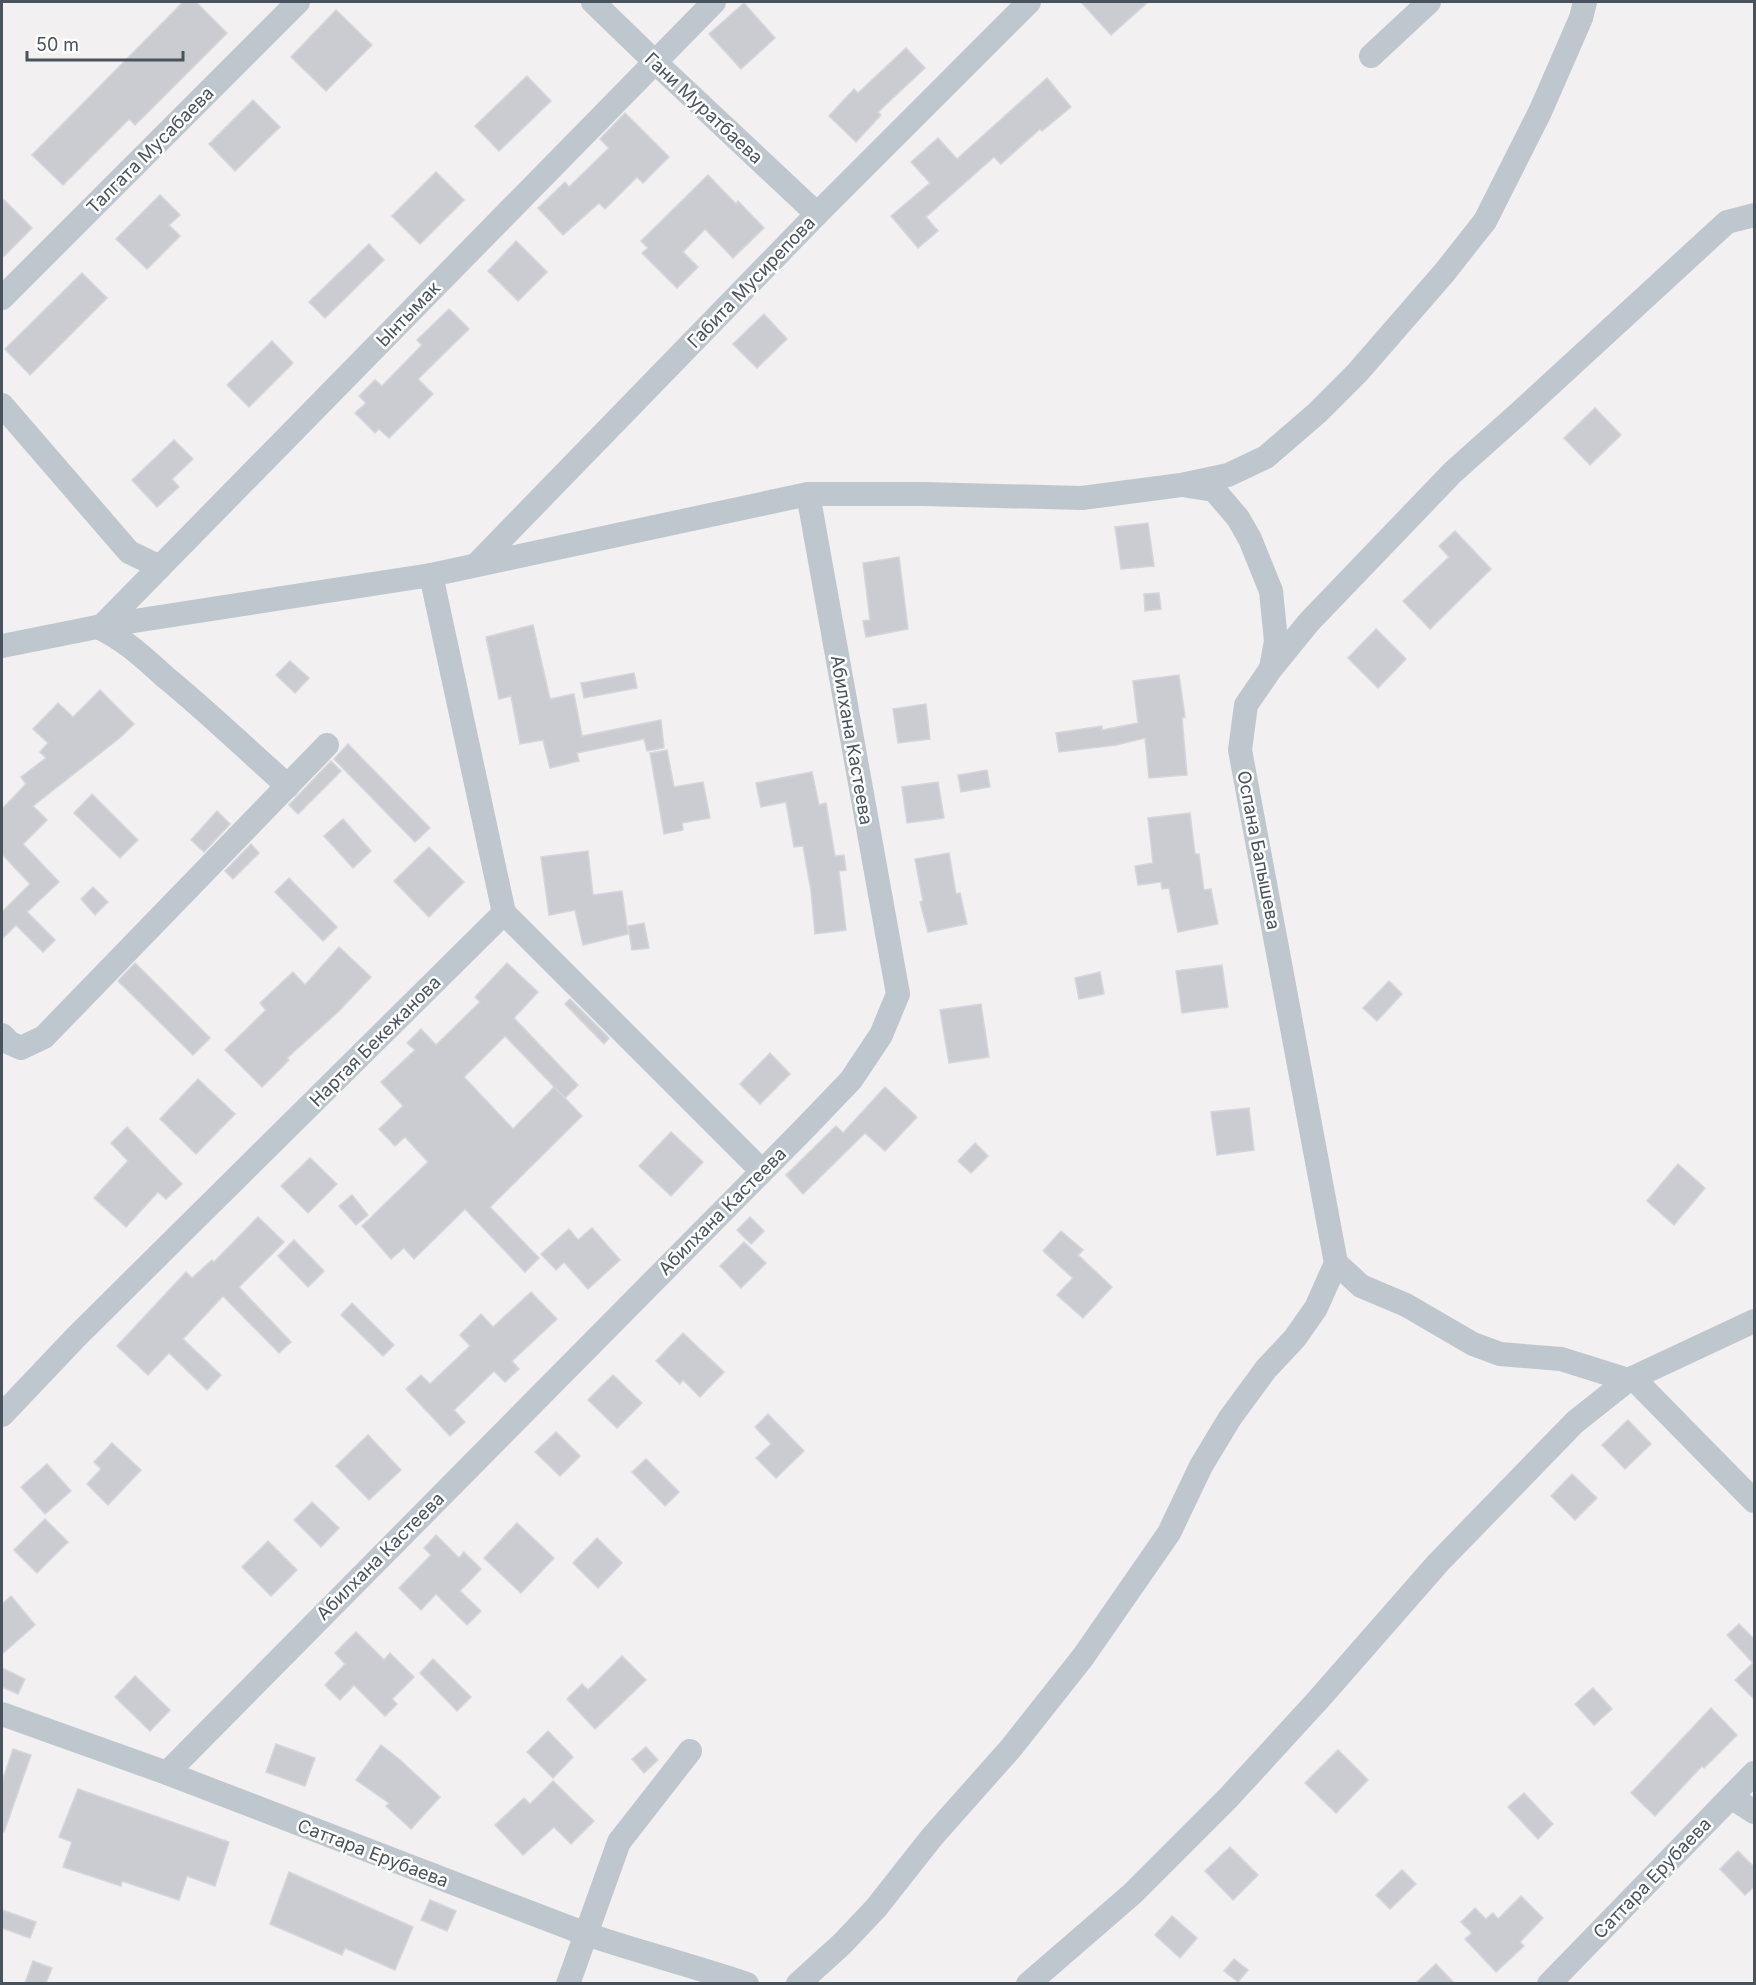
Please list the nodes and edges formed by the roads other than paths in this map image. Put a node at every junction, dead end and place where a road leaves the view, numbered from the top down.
1 (298, 2) edge
2 (593, 2) edge
3 (714, 2) edge
4 (1029, 2) edge
5 (1429, 2) edge
6 (1585, 2) edge
7 (1371, 56) dead end
8 (655, 62) junction
9 (817, 214) junction
10 (1755, 215) edge
11 (2, 298) edge
12 (2, 405) edge
13 (1180, 485) junction
14 (808, 494) junction
15 (476, 565) junction
16 (160, 567) junction
17 (431, 575) junction
18 (100, 627) junction
19 (2, 646) edge
20 (1270, 670) junction
21 (327, 745) dead end
22 (288, 786) junction
23 (504, 913) junction
24 (2, 1035) edge
25 (762, 1171) junction
26 (1336, 1263) junction
27 (1755, 1321) edge
28 (1630, 1379) junction
29 (2, 1415) edge
30 (1755, 1501) edge
31 (2, 1714) edge
32 (690, 1751) dead end
33 (167, 1773) junction
34 (1755, 1773) edge
35 (1731, 1797) junction
36 (1755, 1812) edge
37 (586, 1934) junction
38 (568, 1983) edge
39 (747, 1983) edge
40 (798, 1983) edge
41 (1028, 1983) edge
42 (1549, 1983) edge

1 - 11 street, Талгата Мусабаева
2 - 8 street, Гани Муратбаева
3 - 8 street, Ынтымак
4 - 9 street, Габита Мусирепова
5 - 7 street
6 - 13 street
8 - 9 street, Гани Муратбаева
8 - 16 street, Ынтымак
9 - 15 street, Габита Мусирепова
10 - 20 street
12 - 16 street
13 - 14 street
13 - 20 street, Оспана Бапышева
14 - 15 street
14 - 25 street, Абилхана Кастеева
15 - 17 street
16 - 18 street, Ынтымак
17 - 18 street
17 - 23 street
18 - 19 street
18 - 22 street
20 - 26 street, Оспана Бапышева
21 - 22 street
22 - 24 street
23 - 25 street
23 - 29 street, Нартая Бекежанова
25 - 33 street, Абилхана Кастеева
26 - 28 street
26 - 40 street
27 - 28 street
28 - 30 street
28 - 41 street
31 - 33 street, Саттара Ерубаева
32 - 37 street
33 - 37 street, Саттара Ерубаева
34 - 35 street, Саттара Ерубаева
35 - 36 street
35 - 42 street, Саттара Ерубаева
37 - 38 street
37 - 39 street, Саттара Ерубаева

